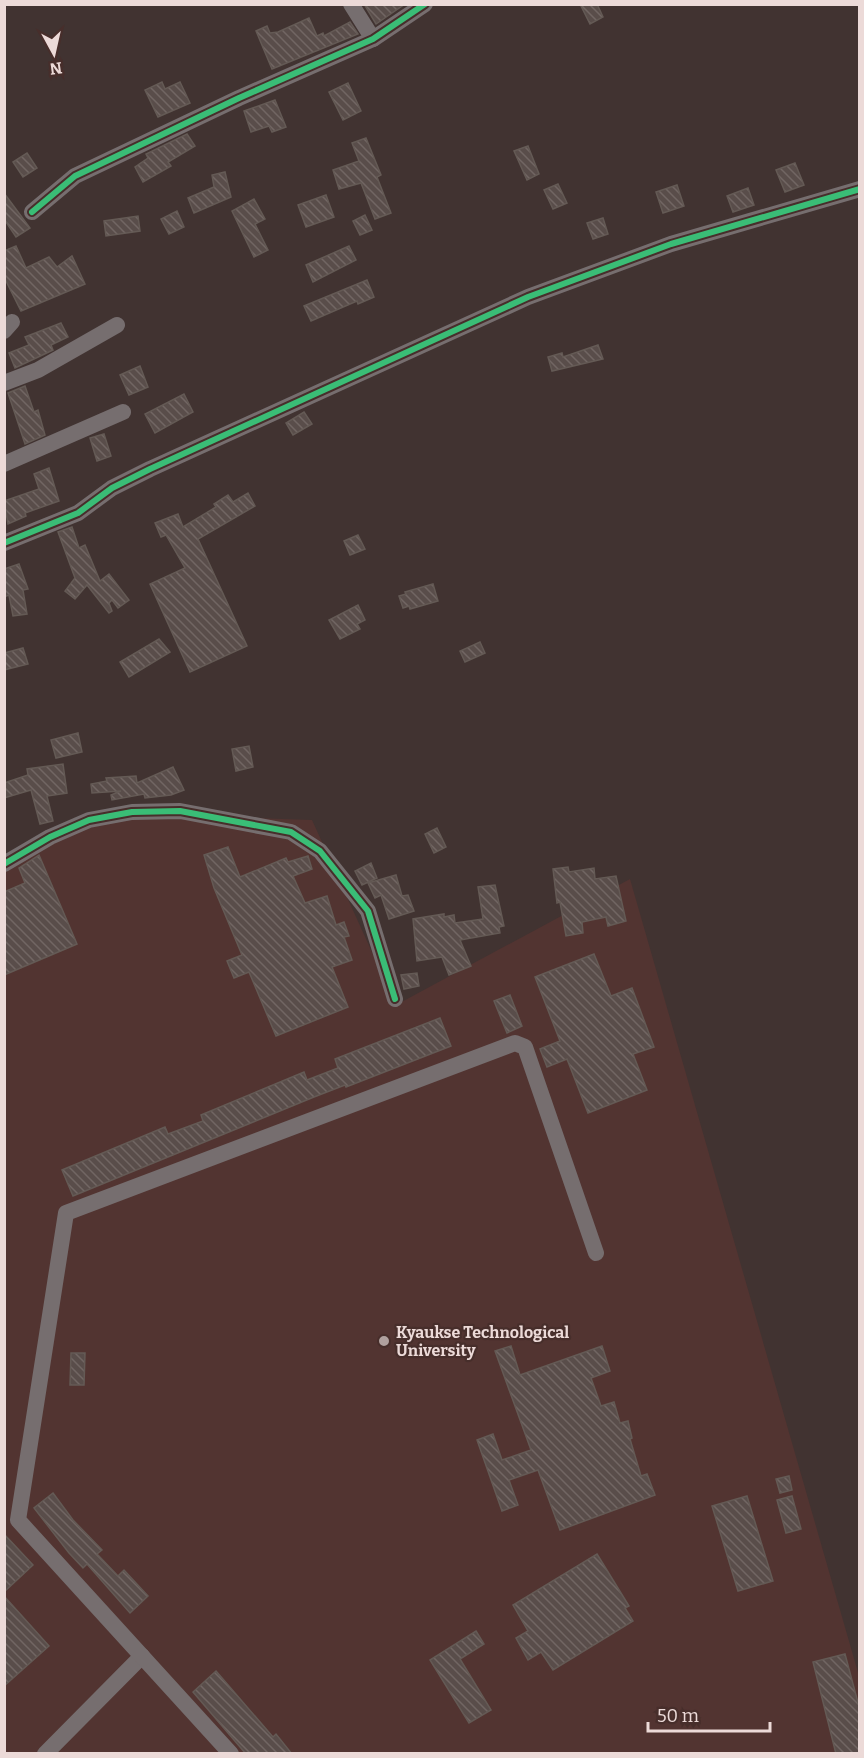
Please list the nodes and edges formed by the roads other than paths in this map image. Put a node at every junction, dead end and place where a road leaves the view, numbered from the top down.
1 (351, 4) edge
2 (425, 4) edge
3 (373, 39) junction
4 (860, 189) edge
5 (32, 212) dead end
6 (117, 325) dead end
7 (4, 383) edge
8 (123, 412) dead end
9 (4, 464) edge
10 (4, 543) edge
11 (4, 864) edge
12 (395, 999) dead end
13 (596, 1253) dead end
14 (142, 1656) junction
15 (45, 1754) edge
16 (231, 1754) edge

1 - 3 street
2 - 3 street
3 - 5 street
4 - 10 street
6 - 7 street
8 - 9 street
11 - 12 street
13 - 14 street
14 - 15 street
14 - 16 street

